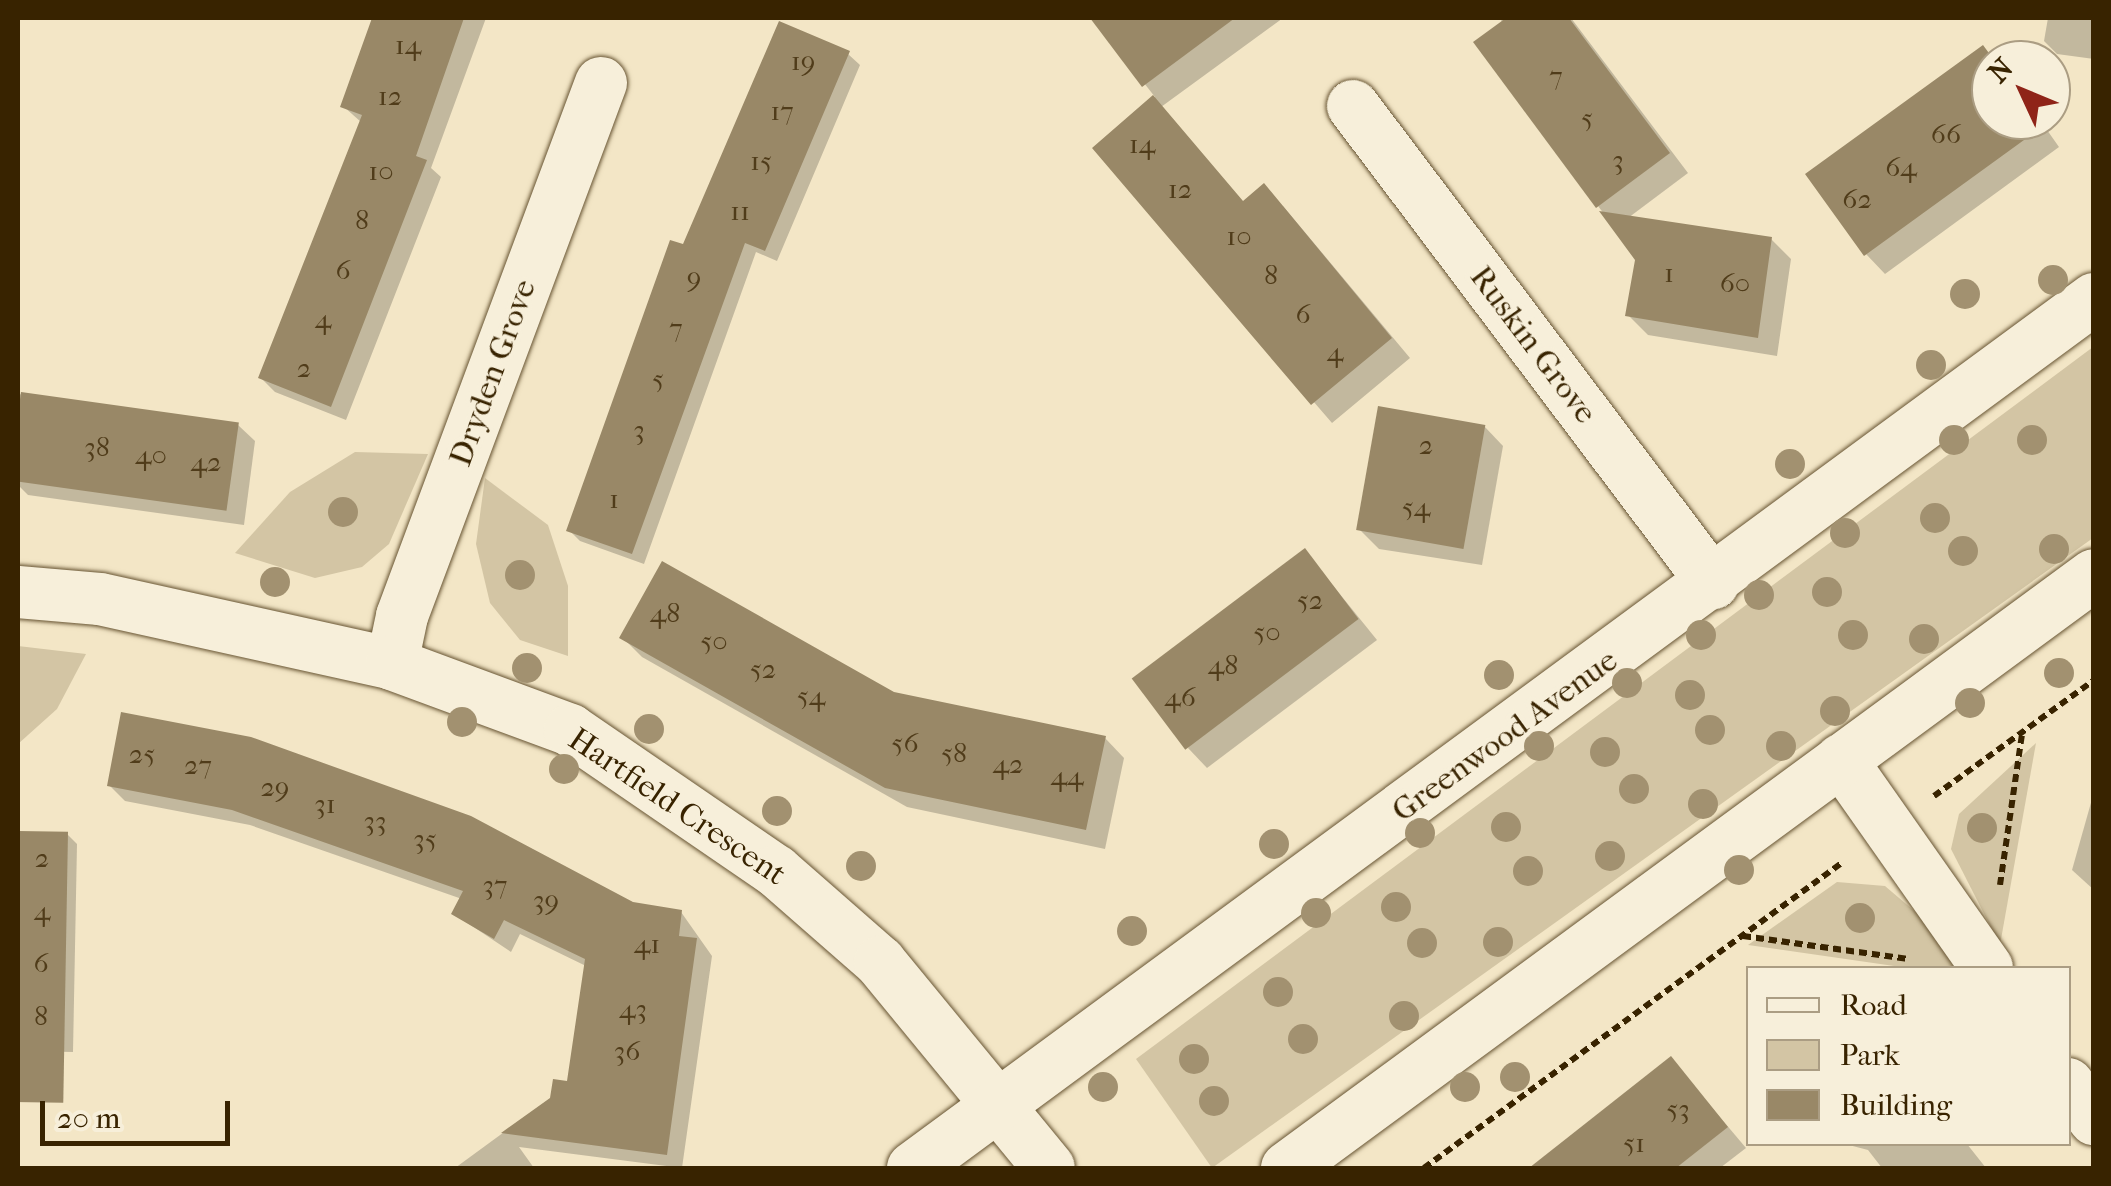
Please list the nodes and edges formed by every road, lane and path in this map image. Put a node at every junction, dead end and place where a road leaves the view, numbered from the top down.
1 (602, 84) dead end
2 (1353, 106) dead end
3 (2094, 299) edge
4 (2094, 575) edge
5 (1714, 584) junction
6 (18, 592) edge
7 (392, 664) junction
8 (2094, 680) edge
9 (1841, 760) junction
10 (1889, 829) junction
11 (1986, 966) edge
12 (2071, 1088) edge
13 (1002, 1106) junction
14 (2094, 1120) edge
15 (913, 1168) edge
16 (1049, 1168) edge
17 (1287, 1168) edge
18 (1424, 1168) edge

1 - 7 street, Dryden Grove
2 - 5 street, Ruskin Grove
3 - 5 street, Greenwood Avenue
4 - 9 street
5 - 13 street, Greenwood Avenue
6 - 7 street, Hartfield Crescent
7 - 13 street, Hartfield Crescent
8 - 10 path
9 - 10 street
9 - 17 street
10 - 11 street
10 - 18 path
12 - 14 street
13 - 15 street, Greenwood Avenue
13 - 16 street, Hartfield Crescent

